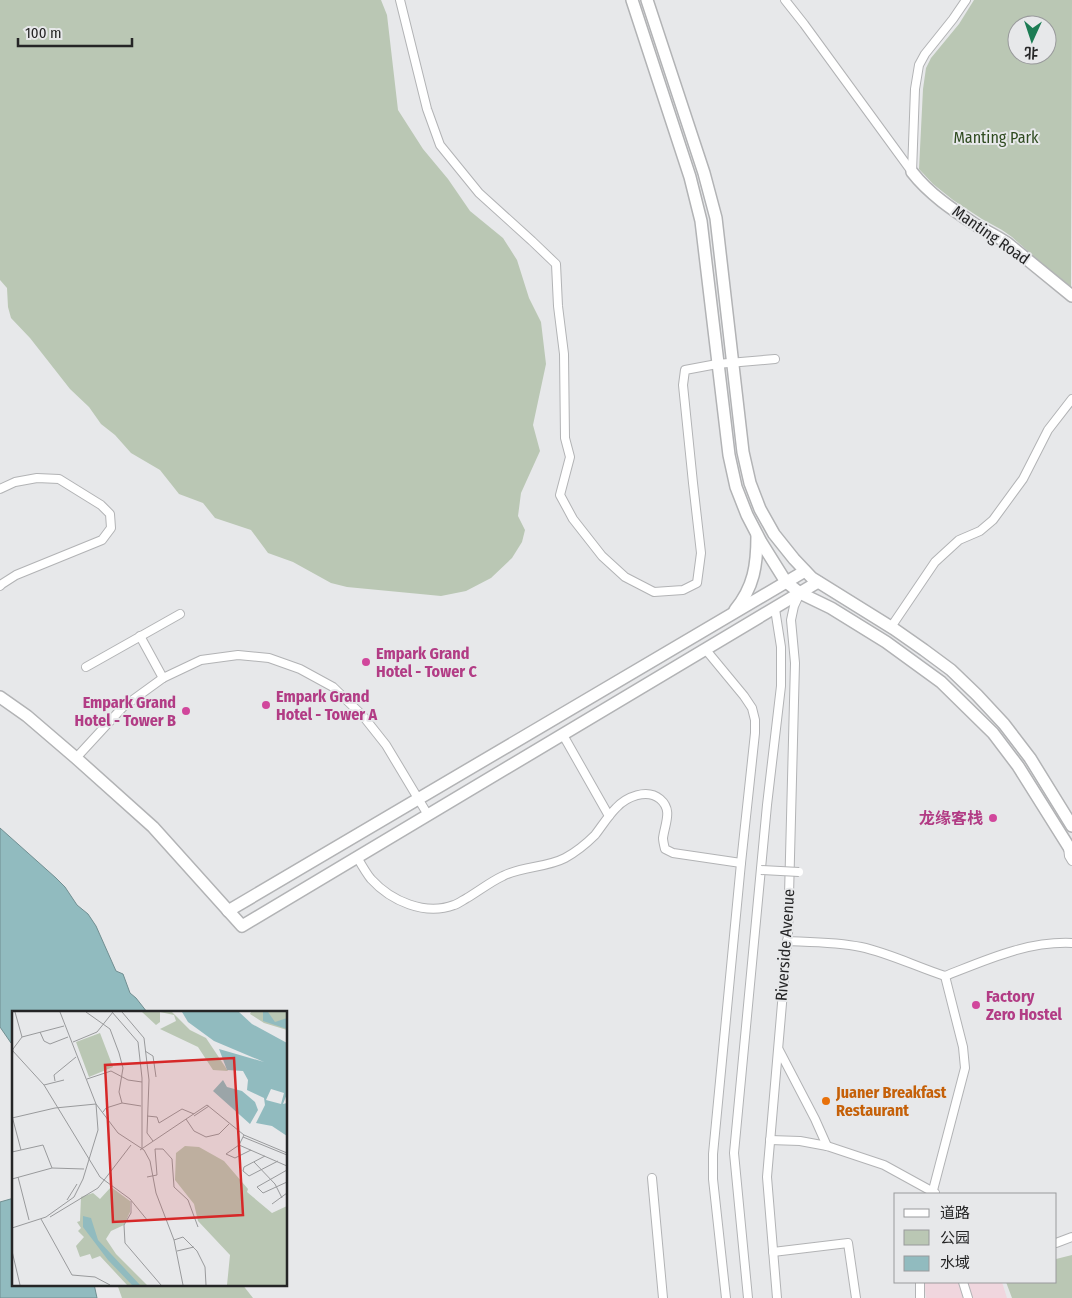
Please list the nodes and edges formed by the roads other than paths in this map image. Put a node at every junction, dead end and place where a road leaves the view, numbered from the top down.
1 (400, 0) edge
2 (632, 0) edge
3 (648, 0) edge
4 (785, 0) edge
5 (966, 0) edge
6 (912, 172) junction
7 (1072, 296) edge
8 (775, 359) dead end
9 (732, 362) junction
10 (717, 364) junction
11 (1072, 400) edge
12 (0, 489) edge
13 (757, 534) junction
14 (805, 571) junction
15 (786, 582) junction
16 (818, 582) junction
17 (1, 584) edge
18 (800, 593) junction
19 (775, 609) junction
20 (180, 614) dead end
21 (730, 616) junction
22 (891, 628) junction
23 (140, 636) junction
24 (706, 650) junction
25 (86, 667) dead end
26 (163, 678) junction
27 (0, 696) edge
28 (563, 735) junction
29 (76, 758) junction
30 (1054, 796) junction
31 (420, 800) junction
32 (1041, 803) junction
33 (428, 815) junction
34 (609, 816) junction
35 (1072, 826) edge
36 (1070, 849) edge
37 (357, 857) junction
38 (1072, 861) edge
39 (741, 863) junction
40 (761, 870) junction
41 (799, 872) dead end
42 (228, 912) junction
43 (787, 941) junction
44 (1072, 943) edge
45 (945, 976) junction
46 (778, 1049) junction
47 (770, 1140) junction
48 (827, 1146) junction
49 (652, 1178) dead end
50 (934, 1193) edge
51 (1072, 1237) edge
52 (1057, 1243) edge
53 (773, 1252) junction
54 (920, 1283) edge
55 (963, 1283) edge
56 (663, 1298) edge
57 (726, 1298) edge
58 (748, 1298) edge
59 (777, 1298) edge
60 (856, 1298) edge
61 (920, 1298) edge
62 (968, 1298) edge

1 - 10 street
2 - 10 street
3 - 9 street
4 - 6 street
5 - 6 street
6 - 7 street, Manting Road
8 - 9 street
9 - 10 street
9 - 14 street
10 - 13 street
11 - 22 street
12 - 17 street
13 - 15 street
13 - 21 street
14 - 15 street
14 - 16 street
15 - 18 street
15 - 21 street
16 - 18 street
16 - 22 street
18 - 19 street
18 - 32 street
18 - 43 street, Riverside Avenue
19 - 24 street
19 - 40 street
20 - 23 street
21 - 31 street
22 - 30 street
23 - 25 street
23 - 26 street
24 - 28 street
24 - 39 street
26 - 29 street
26 - 31 street
27 - 29 street
28 - 33 street
28 - 34 street
29 - 42 street
30 - 32 street
30 - 35 street
31 - 33 street
31 - 42 street
32 - 36 street
33 - 37 street
34 - 37 street
34 - 39 street
36 - 38 street
37 - 42 street
39 - 57 street
40 - 41 street, bridge
40 - 58 street
43 - 45 street
43 - 46 street, Riverside Avenue
44 - 45 street
45 - 50 street
46 - 47 street, Riverside Avenue
46 - 48 street
47 - 48 street
47 - 53 street, Riverside Avenue
48 - 50 street
49 - 56 street
51 - 52 street
53 - 59 street, Riverside Avenue
53 - 60 street
54 - 61 street
55 - 62 street

